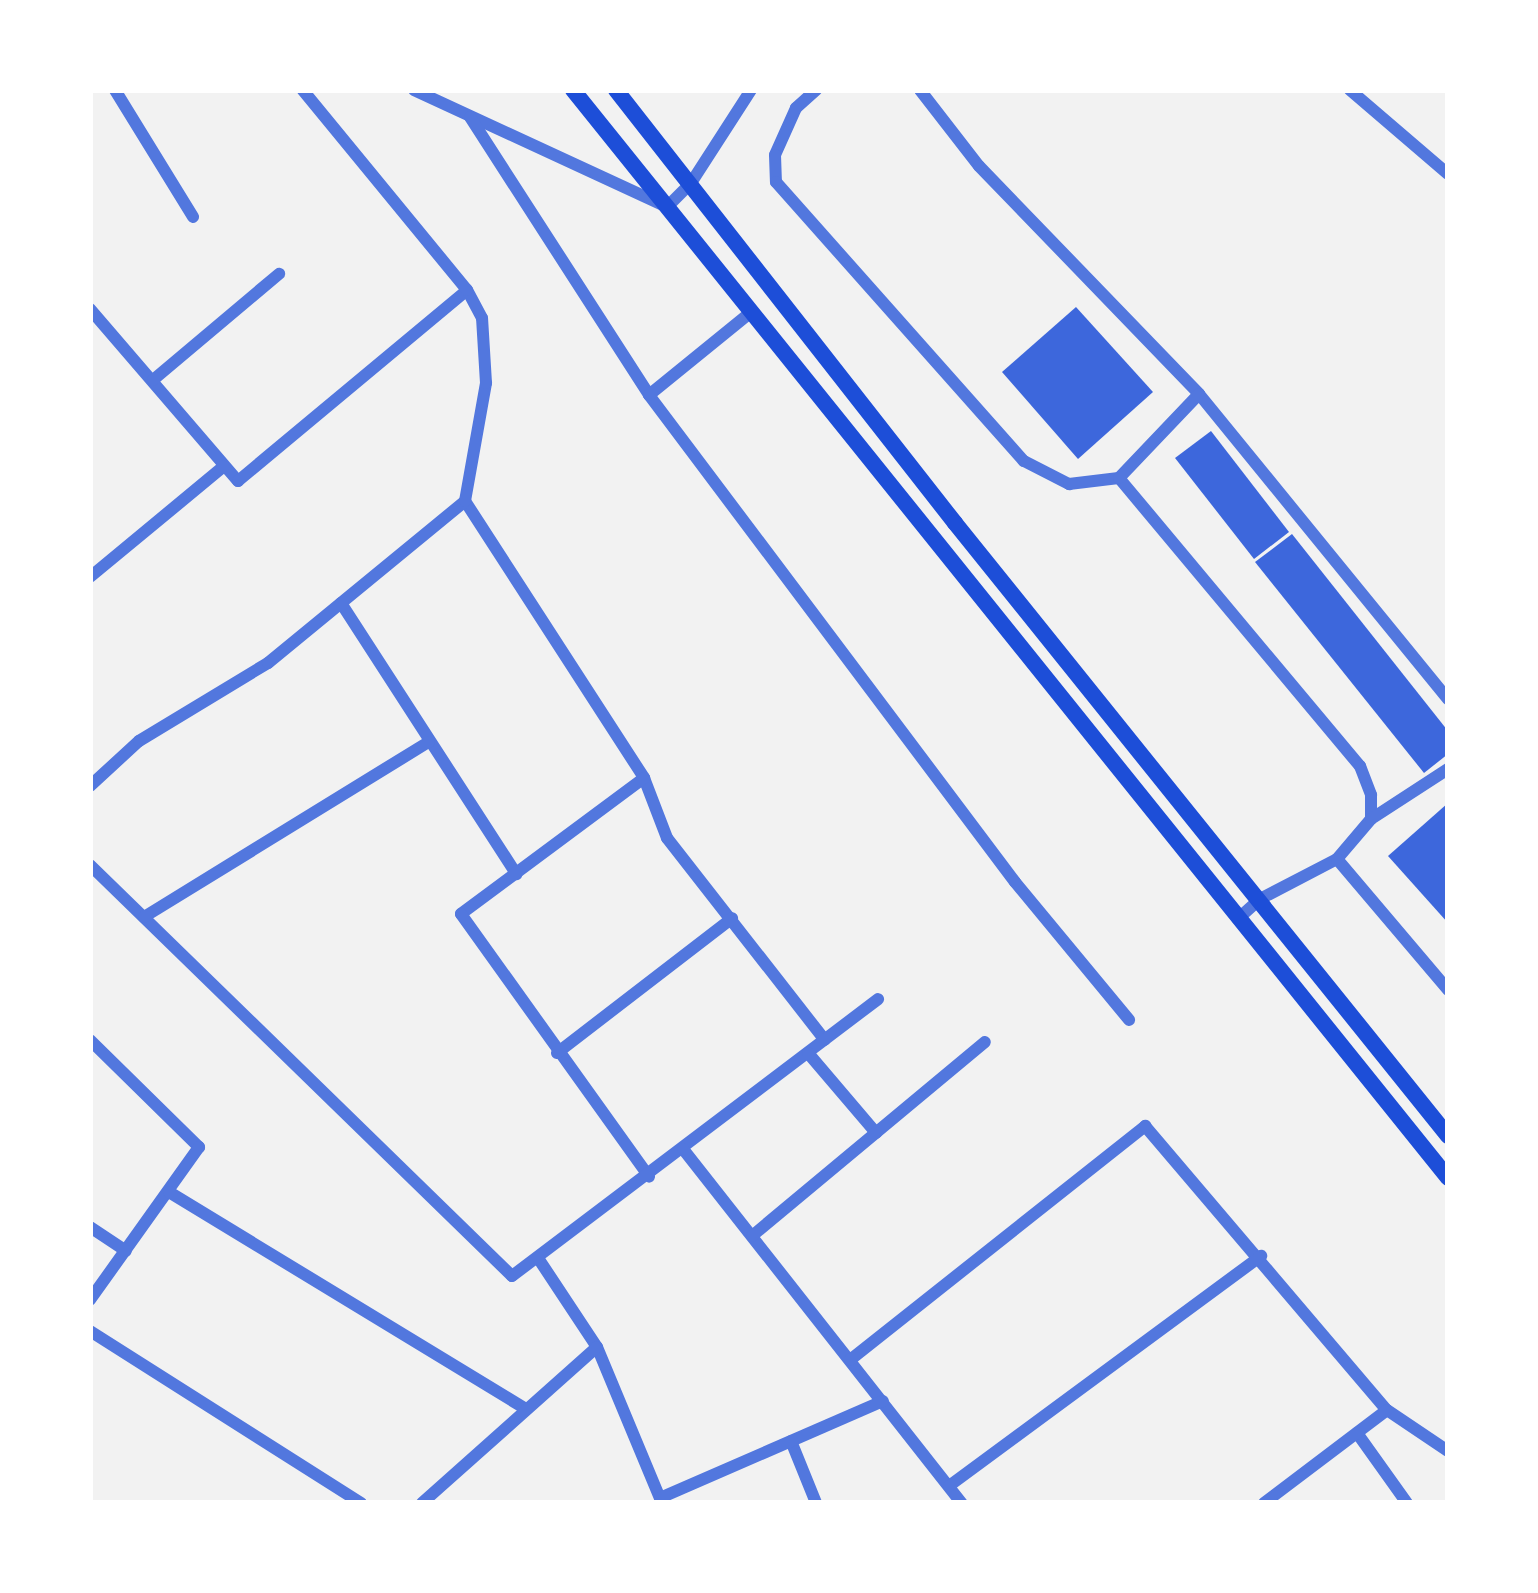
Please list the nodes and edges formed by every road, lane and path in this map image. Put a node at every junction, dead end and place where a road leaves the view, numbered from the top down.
1 (115, 90) edge
2 (303, 90) edge
3 (414, 90) edge
4 (573, 90) edge
5 (616, 90) edge
6 (752, 90) edge
7 (816, 90) edge
8 (920, 90) edge
9 (1350, 90) edge
10 (470, 117) junction
11 (1448, 174) edge
12 (691, 183) junction
13 (667, 207) junction
14 (193, 217) dead end
15 (280, 274) dead end
16 (467, 290) junction
17 (90, 309) edge
18 (750, 313) junction
19 (153, 380) junction
20 (1199, 394) junction
21 (649, 395) junction
22 (223, 467) junction
23 (1119, 478) junction
24 (465, 501) junction
25 (90, 577) edge
26 (341, 603) junction
27 (1448, 699) edge
28 (429, 742) junction
29 (1448, 770) edge
30 (644, 778) junction
31 (90, 786) edge
32 (1371, 820) junction
33 (1336, 859) junction
34 (90, 865) edge
35 (515, 874) junction
36 (1260, 898) junction
37 (144, 917) junction
38 (732, 918) junction
39 (1238, 919) junction
40 (1448, 990) edge
41 (878, 999) dead end
42 (1129, 1020) dead end
43 (90, 1040) edge
44 (825, 1040) junction
45 (985, 1042) dead end
46 (557, 1053) junction
47 (808, 1053) junction
48 (876, 1133) junction
49 (1448, 1136) edge
50 (683, 1149) junction
51 (649, 1177) junction
52 (1448, 1178) edge
53 (169, 1192) junction
54 (90, 1227) edge
55 (752, 1236) junction
56 (126, 1251) junction
57 (1261, 1256) junction
58 (538, 1258) junction
59 (90, 1300) edge
60 (90, 1331) edge
61 (597, 1347) junction
62 (850, 1360) junction
63 (883, 1401) junction
64 (526, 1409) junction
65 (1387, 1410) junction
66 (1357, 1432) junction
67 (791, 1441) junction
68 (1448, 1451) edge
69 (949, 1486) junction
70 (661, 1501) edge
71 (426, 1502) edge
72 (361, 1503) edge
73 (816, 1503) edge
74 (962, 1503) edge
75 (1264, 1503) edge
76 (1407, 1503) edge

1 - 14 street
2 - 16 street
3 - 10 street
4 - 13 main road
5 - 12 main road
6 - 12 street
7 - 23 street
8 - 20 street
9 - 11 street
10 - 13 street
10 - 21 street
12 - 13 street
12 - 36 main road
13 - 18 main road
15 - 19 street
16 - 22 street
16 - 24 street
17 - 19 street
18 - 21 street
18 - 39 main road
19 - 22 street
20 - 23 street
20 - 27 street
21 - 42 street
22 - 25 street
23 - 32 street
24 - 26 street
24 - 30 street
26 - 28 street
26 - 31 street
28 - 35 street
28 - 37 street
29 - 32 street
30 - 35 street
30 - 38 street
32 - 33 street
33 - 36 street
33 - 40 street
34 - 37 street
35 - 46 street
36 - 39 street
36 - 49 main road
37 - 58 street
38 - 44 street
38 - 46 street
39 - 52 main road
41 - 44 street
43 - 53 street
44 - 47 street
45 - 48 street
46 - 51 street
47 - 48 street
47 - 50 street
48 - 55 street
50 - 51 street
50 - 55 street
51 - 58 street
53 - 56 street
53 - 64 street
54 - 56 street
55 - 62 street
56 - 59 street
57 - 62 street
57 - 65 street
57 - 69 street
58 - 61 street
60 - 72 street
61 - 64 street
61 - 70 street
62 - 63 street
63 - 67 street
63 - 69 street
64 - 71 street
65 - 66 street
65 - 68 street
66 - 75 street
66 - 76 street
67 - 70 street
67 - 73 street
69 - 74 street

